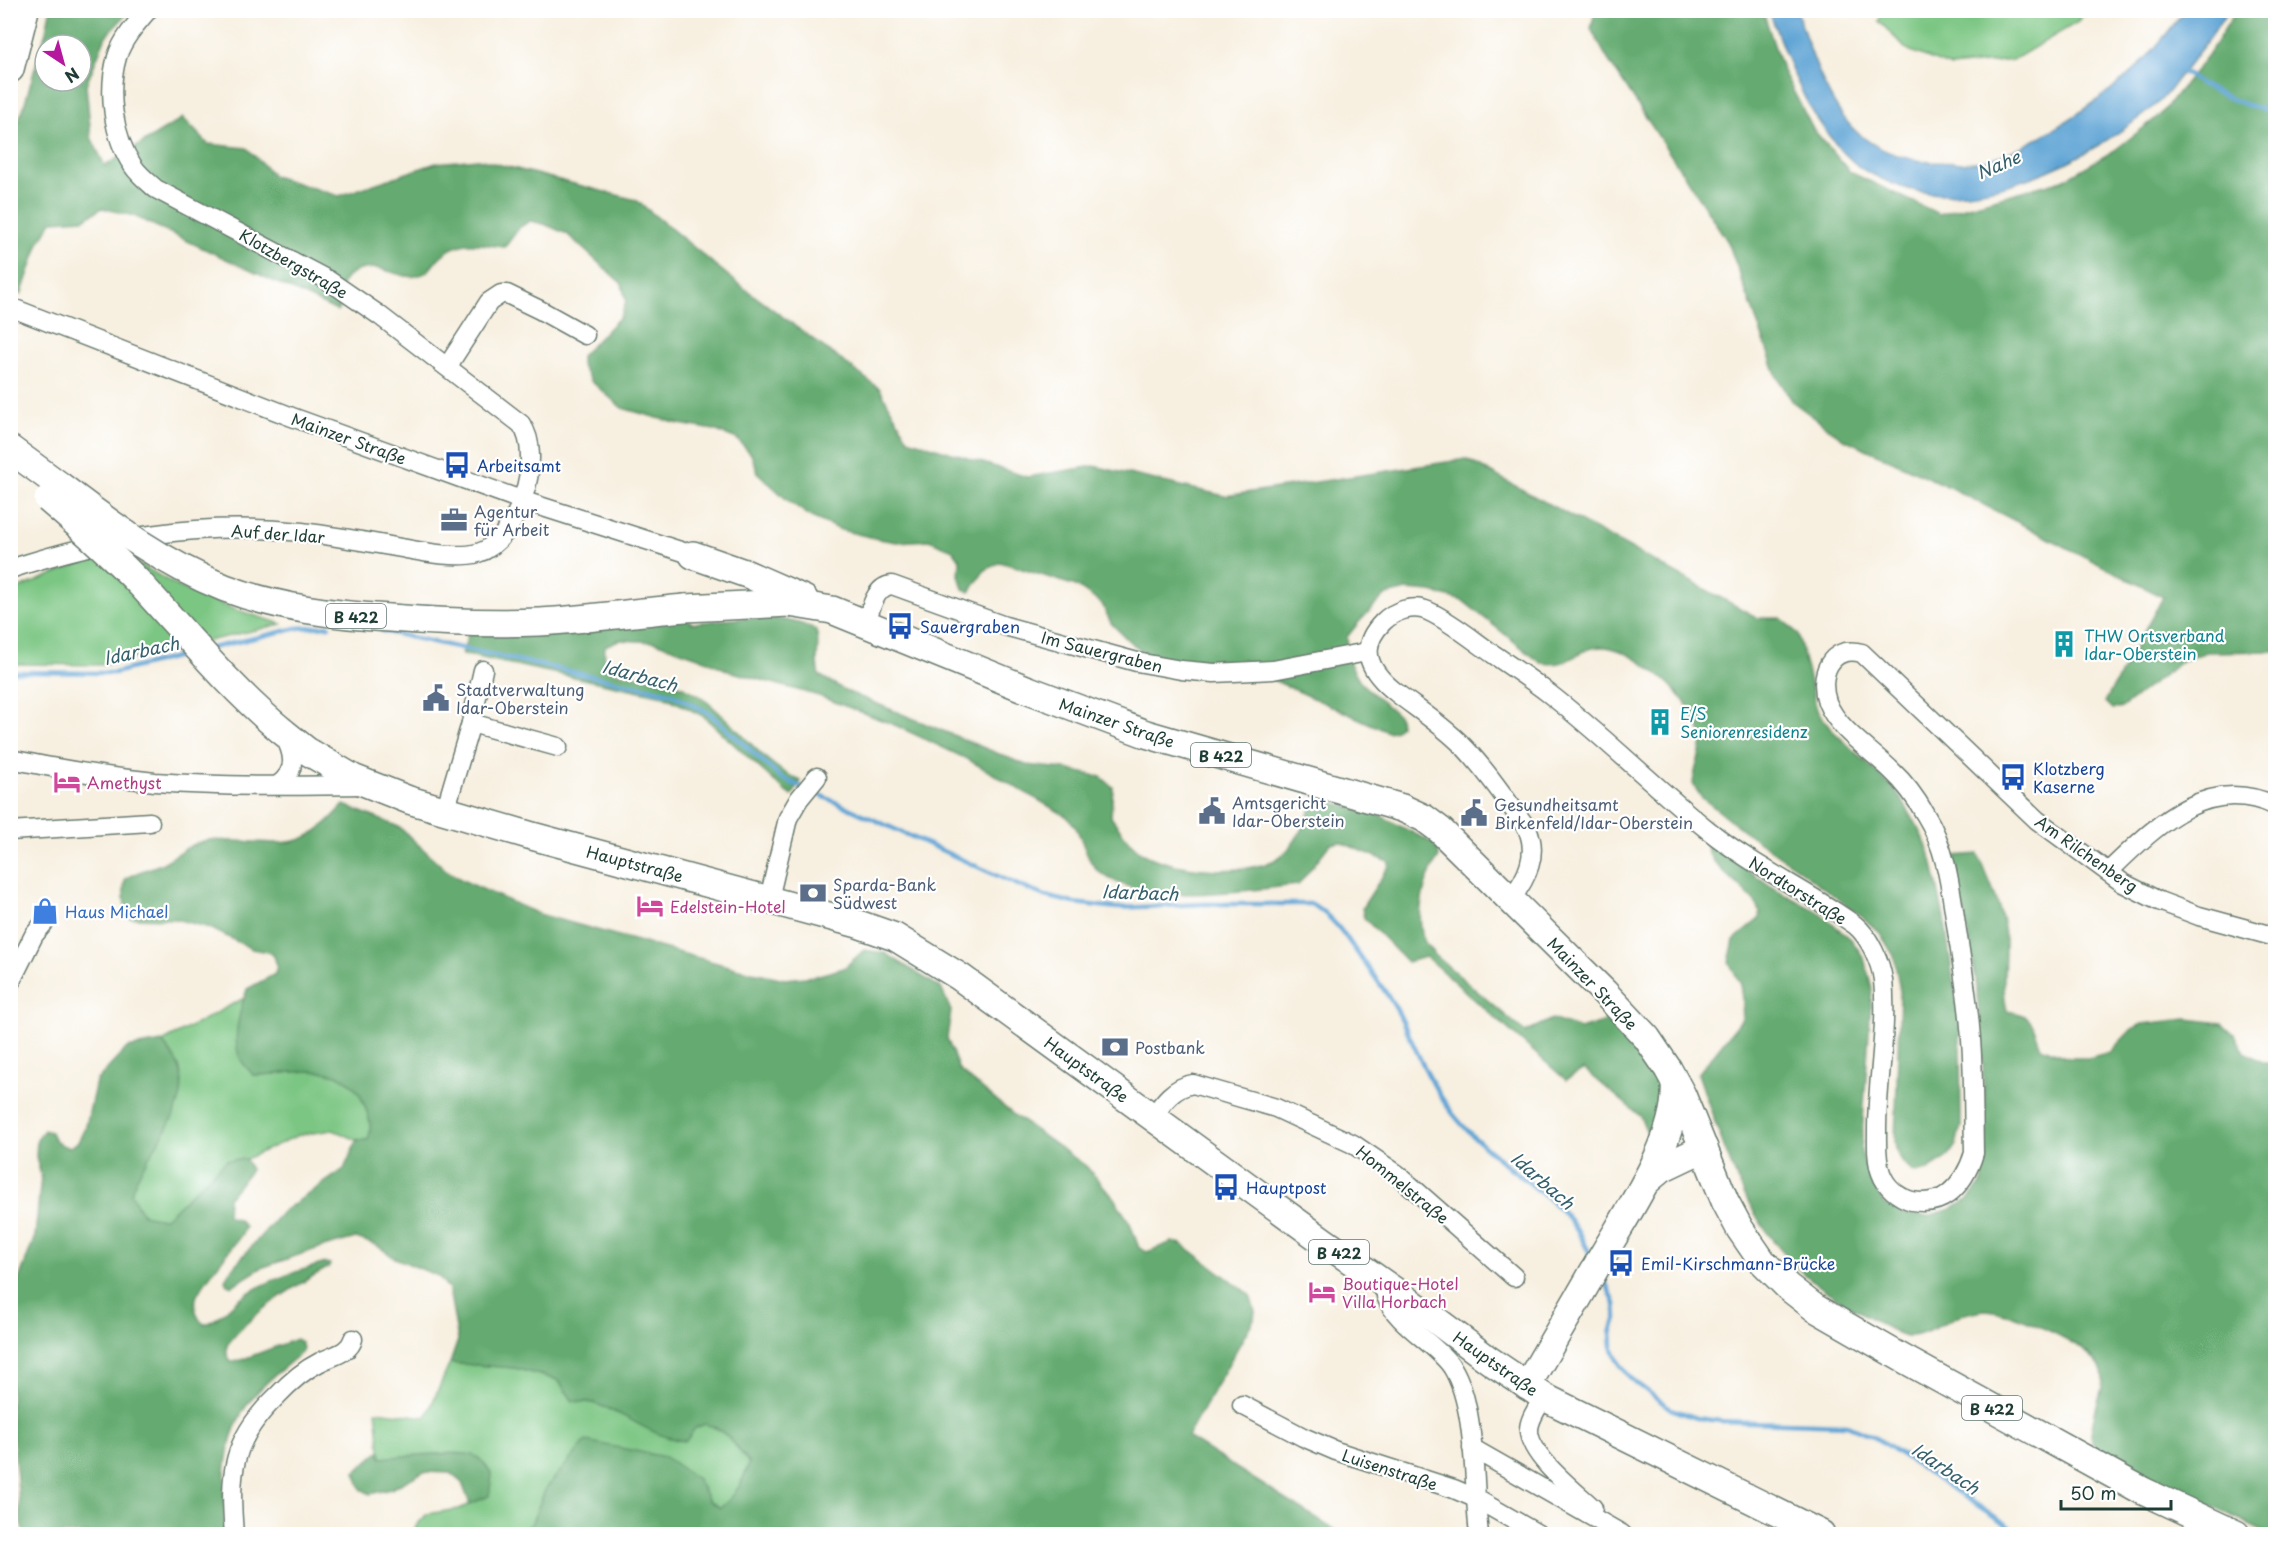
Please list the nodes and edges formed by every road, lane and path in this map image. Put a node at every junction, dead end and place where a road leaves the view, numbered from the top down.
1 (148, 10) edge
2 (19, 26) edge
3 (10, 69) edge
4 (10, 307) edge
5 (585, 335) dead end
6 (447, 367) junction
7 (10, 449) edge
8 (10, 472) edge
9 (54, 492) junction
10 (521, 500) junction
11 (693, 555) junction
12 (10, 569) edge
13 (818, 606) junction
14 (686, 608) junction
15 (866, 622) junction
16 (1847, 651) joint
17 (1367, 652) junction
18 (483, 670) dead end
19 (471, 723) junction
20 (282, 731) junction
21 (558, 747) dead end
22 (10, 759) edge
23 (815, 780) dead end
24 (278, 784) junction
25 (368, 785) junction
26 (2276, 806) edge
27 (445, 810) junction
28 (150, 822) dead end
29 (10, 831) edge
30 (2108, 872) junction
31 (769, 899) junction
32 (1511, 899) junction
33 (44, 922) dead end
34 (2276, 937) edge
35 (10, 984) edge
36 (1675, 1083) junction
37 (1153, 1117) junction
38 (1662, 1147) junction
39 (1704, 1148) junction
40 (1641, 1189) junction
41 (1514, 1277) dead end
42 (1390, 1287) junction
43 (353, 1339) dead end
44 (1535, 1392) junction
45 (1242, 1405) dead end
46 (1472, 1448) junction
47 (1475, 1498) junction
48 (1605, 1523) junction
49 (234, 1534) edge
50 (1479, 1534) edge
51 (1538, 1534) edge
52 (1622, 1534) edge
53 (1821, 1534) edge
54 (2236, 1534) edge

1 - 6 street, Klotzbergstraße
2 - 3 main road
4 - 10 street, Mainzer Straße
5 - 6 street
6 - 10 street, Klotzbergstraße
7 - 9 main road, B 422
8 - 9 main road, B 422
9 - 14 main road, B 422, bridge
9 - 20 main road, B 422, bridge
10 - 11 street, Mainzer Straße
10 - 12 street, Auf der Idar
11 - 13 main road
11 - 14 main road
13 - 14 main road, B 422
13 - 15 main road, Mainzer Straße / B 422
15 - 17 street, Im Sauergraben
15 - 32 main road, Mainzer Straße / B 422
16 - 17 street, Nordtorstraße
16 - 30 street, Am Rilchenberg
17 - 32 street
18 - 19 street
19 - 21 street
19 - 27 street
20 - 24 street
20 - 25 main road, B 422
22 - 24 street, Hauptstraße
23 - 31 street
24 - 25 street, Hauptstraße
25 - 27 main road, Hauptstraße / B 422
26 - 30 street
27 - 31 main road, Hauptstraße / B 422
28 - 29 street
30 - 34 street, Am Rilchenberg
31 - 37 main road, Hauptstraße / B 422
32 - 36 main road, Mainzer Straße / B 422
33 - 35 street
36 - 38 main road
36 - 39 main road, Mainzer Straße / B 422
37 - 41 street, Hommelstraße
37 - 42 main road, Hauptstraße / B 422
38 - 39 main road
38 - 40 main road
39 - 40 main road
39 - 54 main road, Mainzer Straße / B 422
40 - 44 main road
42 - 44 main road, Hauptstraße / B 422
42 - 46 street
43 - 49 street
44 - 48 street
44 - 53 main road, Hauptstraße / B 422
45 - 47 street, Luisenstraße
46 - 47 street
46 - 48 street
47 - 50 street
47 - 51 street, Luisenstraße
48 - 52 street

